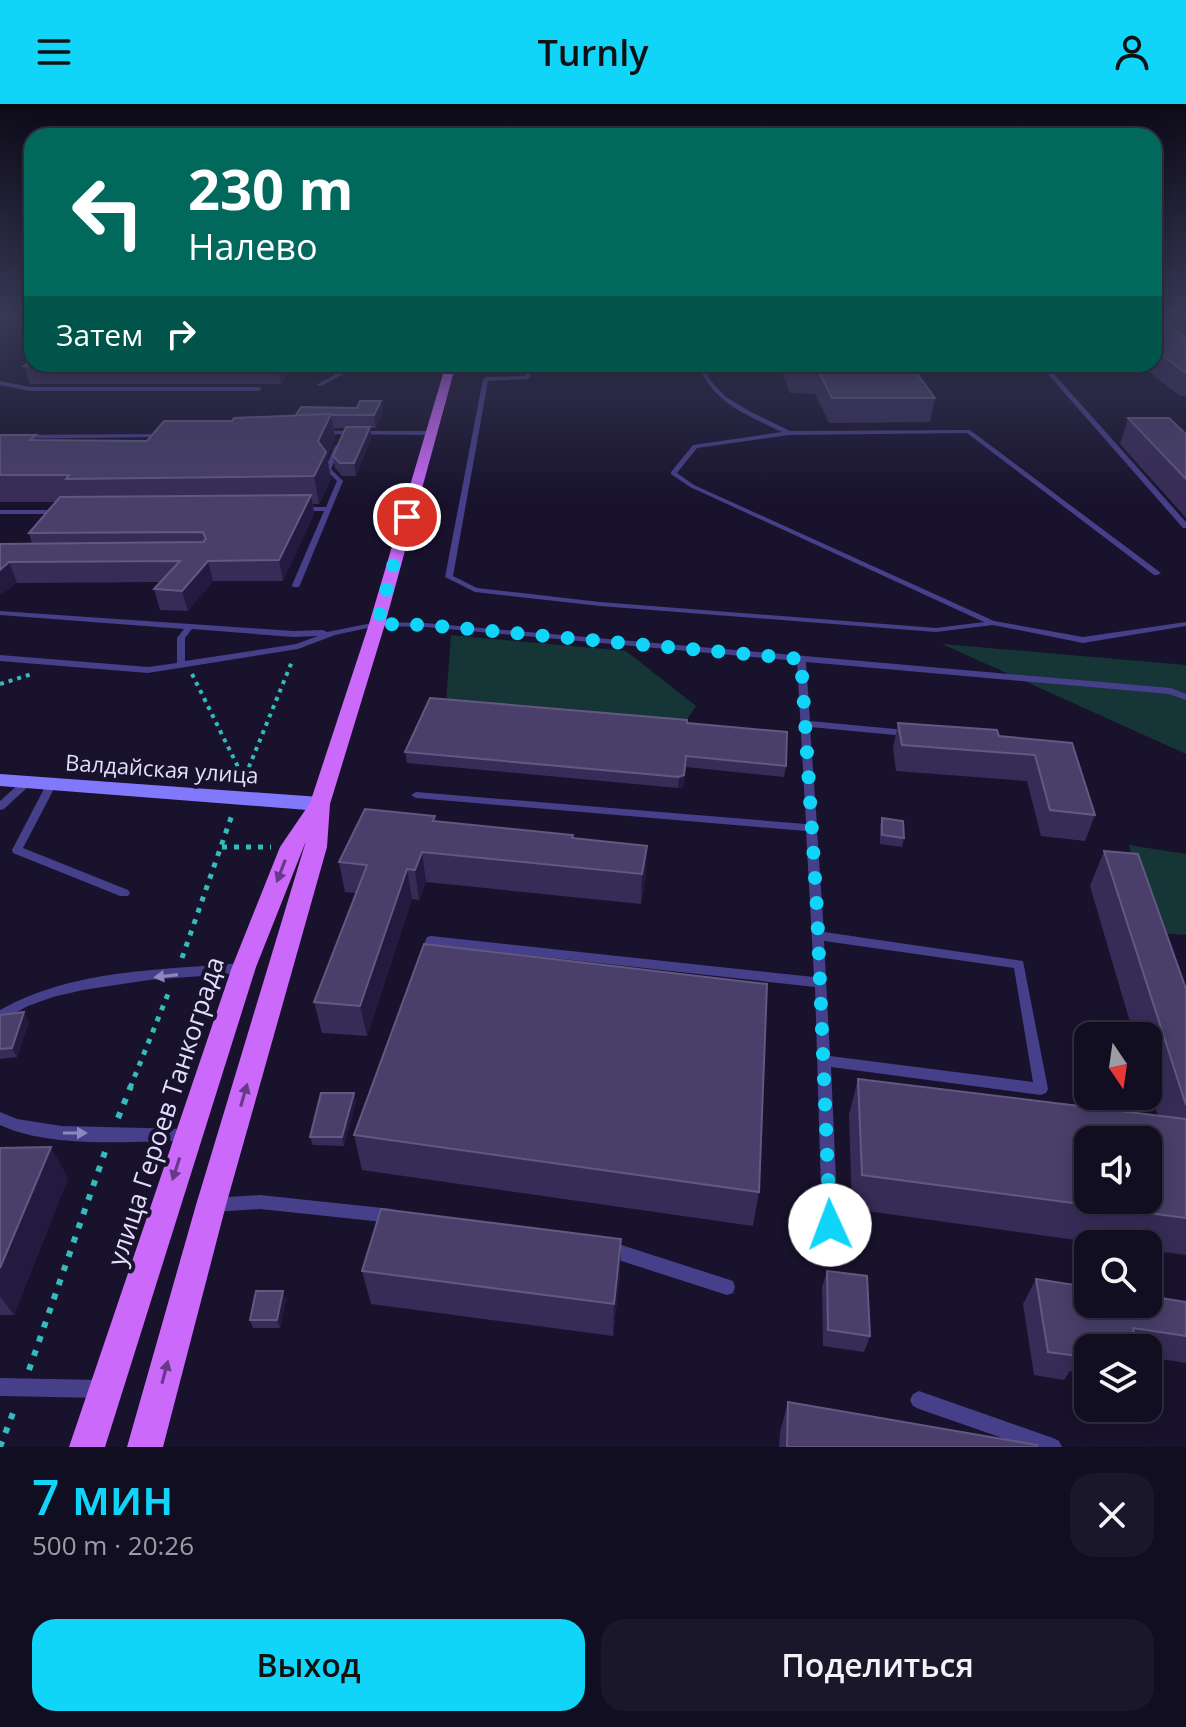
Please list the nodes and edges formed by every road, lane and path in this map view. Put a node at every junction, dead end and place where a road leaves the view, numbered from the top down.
1 (333, 378) edge
2 (447, 378) edge
3 (527, 378) edge
4 (704, 378) edge
5 (1054, 378) edge
6 (0, 383) edge
7 (319, 385) dead end
8 (259, 389) dead end
9 (317, 433) edge
10 (344, 433) junction
11 (431, 433) junction
12 (789, 433) junction
13 (174, 435) edge
14 (0, 437) edge
15 (297, 509) edge
16 (328, 509) junction
17 (0, 512) edge
18 (67, 512) edge
19 (1186, 526) edge
20 (1157, 573) dead end
21 (296, 585) dead end
22 (0, 613) edge
23 (15, 614) junction
24 (0, 622) edge
25 (993, 623) junction
26 (377, 624) junction
27 (1186, 624) edge
28 (189, 627) junction
29 (333, 633) junction
30 (298, 646) junction
31 (0, 658) edge
32 (801, 659) junction
33 (184, 664) junction
34 (1186, 697) edge
35 (807, 724) junction
36 (914, 734) edge
37 (0, 780) edge
38 (26, 783) junction
39 (51, 785) junction
40 (240, 789) junction
41 (416, 795) dead end
42 (320, 804) junction
43 (0, 807) edge
44 (813, 828) junction
45 (124, 893) dead end
46 (819, 936) junction
47 (244, 967) junction
48 (420, 969) edge
49 (821, 983) junction
50 (0, 1016) edge
51 (824, 1061) junction
52 (0, 1118) edge
53 (187, 1135) junction
54 (211, 1205) junction
55 (402, 1217) edge
56 (830, 1225) dead end
57 (591, 1243) edge
58 (727, 1287) dead end
59 (0, 1387) edge
60 (106, 1389) junction
61 (919, 1400) dead end
62 (87, 1447) edge
63 (145, 1447) edge
64 (1053, 1447) edge

1 - 7 lane
2 - 11 main road, улица Героев Танкограда
3 - 25 lane
4 - 12 lane
5 - 19 lane
6 - 8 lane
9 - 10 lane
10 - 11 lane
10 - 16 lane
11 - 26 main road, улица Героев Танкограда
12 - 20 lane
12 - 25 lane
13 - 14 lane
15 - 16 lane
16 - 21 lane
17 - 18 lane
22 - 23 lane
23 - 24 lane
23 - 28 lane
25 - 27 lane
26 - 29 lane
26 - 32 lane
26 - 42 main road, улица Героев Танкограда
28 - 29 lane
28 - 33 lane
29 - 30 lane
30 - 33 lane
30 - 40 path
31 - 33 lane
32 - 34 lane
32 - 35 lane
33 - 40 path
35 - 36 lane
35 - 44 lane
37 - 38 street, Валдайская улица
38 - 39 street, Валдайская улица
38 - 43 lane
39 - 40 street, Валдайская улица
39 - 45 lane
40 - 42 street, Валдайская улица
41 - 44 lane
42 -> 47 main road, улица Героев Танкограда
54 -> 42 main road, улица Героев Танкограда
44 - 46 lane
46 - 49 lane
46 - 51 lane
47 -> 50 lane
47 - 53 main road, улица Героев Танкограда
48 - 49 lane
49 - 51 lane
51 - 56 lane
52 -> 53 lane
53 -> 60 main road, улица Героев Танкограда
54 - 55 lane
63 -> 54 main road, улица Героев Танкограда
57 - 58 lane
59 - 60 lane
60 - 62 main road, улица Героев Танкограда
61 - 64 lane

